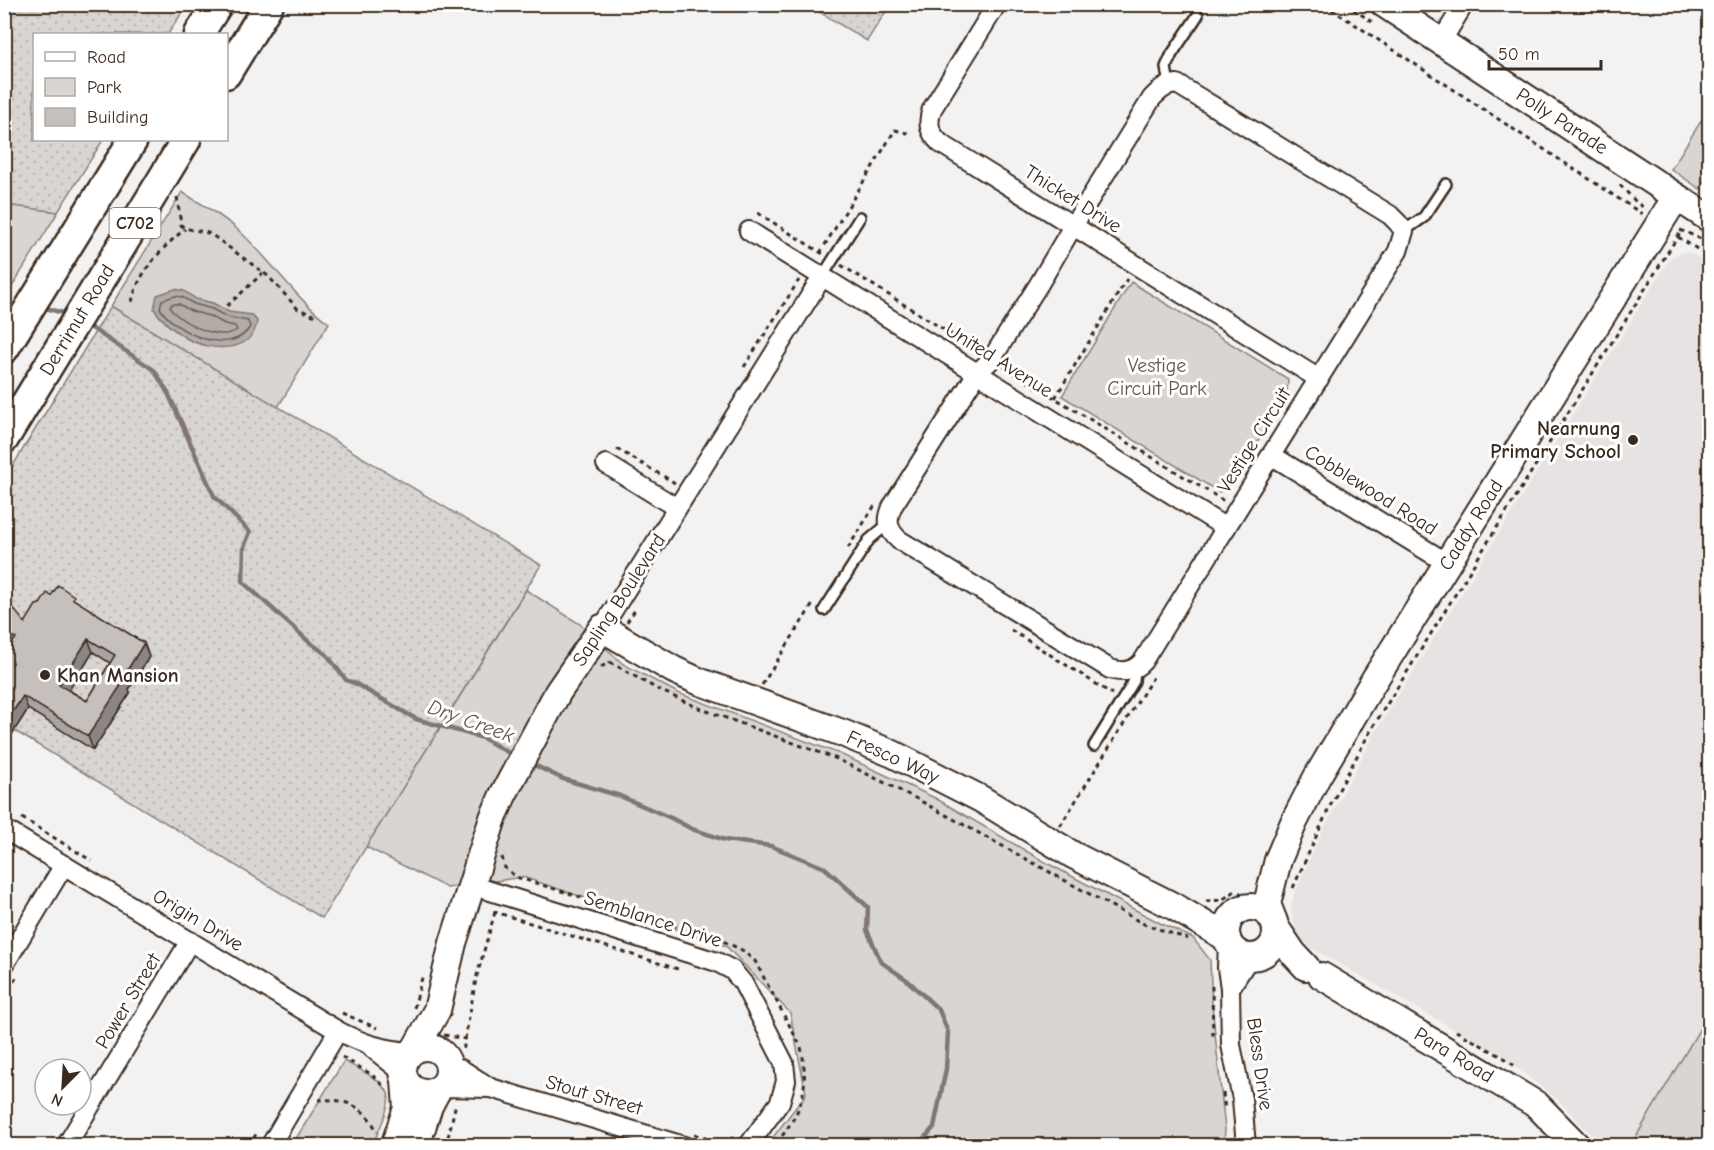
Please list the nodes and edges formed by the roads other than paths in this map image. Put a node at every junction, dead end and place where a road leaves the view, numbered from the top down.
1 (218, 4) edge
2 (269, 4) edge
3 (997, 4) edge
4 (1464, 4) edge
5 (1379, 14) edge
6 (1198, 15) dead end
7 (200, 33) edge
8 (1440, 42) junction
9 (228, 71) edge
10 (1168, 85) junction
11 (132, 141) edge
12 (185, 141) edge
13 (1446, 184) dead end
14 (1676, 197) junction
15 (860, 217) dead end
16 (1710, 219) edge
17 (1072, 226) junction
18 (749, 231) dead end
19 (1404, 231) junction
20 (815, 272) junction
21 (4, 349) edge
22 (977, 373) junction
23 (1319, 379) junction
24 (4, 439) edge
25 (1271, 455) junction
26 (606, 464) dead end
27 (677, 508) junction
28 (889, 528) junction
29 (1226, 528) junction
30 (1447, 563) junction
31 (824, 610) dead end
32 (602, 628) junction
33 (1135, 668) junction
34 (1094, 746) dead end
35 (4, 829) edge
36 (1278, 860) junction
37 (64, 865) junction
38 (471, 885) junction
39 (1238, 904) junction
40 (1207, 920) junction
41 (1274, 923) junction
42 (1228, 940) junction
43 (190, 941) junction
44 (1257, 956) junction
45 (4, 964) edge
46 (1314, 972) junction
47 (1230, 988) junction
48 (424, 1013) junction
49 (338, 1031) junction
50 (371, 1046) junction
51 (413, 1051) junction
52 (442, 1074) junction
53 (405, 1078) junction
54 (490, 1088) junction
55 (386, 1141) edge
56 (741, 1141) edge
57 (66, 1146) edge
58 (270, 1146) edge
59 (416, 1146) edge
60 (684, 1146) edge
61 (1246, 1146) edge
62 (1576, 1146) edge

1 - 7 main road
2 - 9 main road
3 - 17 street, Thicket Drive
4 - 8 street
5 - 8 street, Polly Parade
6 - 10 lane
8 - 14 street, Polly Parade
10 - 17 street
10 - 19 street
11 - 21 main road, C702
12 - 24 main road, Derrimut Road / C702
13 - 19 lane, Vestige Circuit
14 - 16 street, Polly Parade
14 - 30 street, Caddy Road
15 - 20 lane, Sapling Boulevard
17 - 22 street
17 - 23 street, Thicket Drive
18 - 20 street, United Avenue
19 - 23 street, Vestige Circuit
20 - 22 street, United Avenue
20 - 27 street, Sapling Boulevard
22 - 28 street
22 - 29 street, United Avenue
23 - 25 street, Vestige Circuit
25 - 29 street, Vestige Circuit
25 - 30 street, Cobblewood Road
26 - 27 street
27 - 32 street, Sapling Boulevard
28 - 31 lane
28 - 33 street
29 - 33 street, Vestige Circuit
30 - 36 street, Caddy Road
32 - 38 street, Sapling Boulevard
32 - 40 street, Fresco Way
33 - 34 lane, Vestige Circuit
35 - 37 street, Origin Drive
36 - 39 street, Caddy Road
36 - 41 street, Caddy Road
37 - 43 street, Origin Drive
37 - 45 street
38 - 48 street, Sapling Boulevard
38 - 56 street, Semblance Drive
39 - 40 street, Fresco Way
39 - 41 street
39 - 42 street
40 - 42 street, Fresco Way
41 - 44 street
41 - 46 street
42 - 44 street
42 - 47 street, Bless Drive
43 - 49 street, Origin Drive
43 - 57 street, Power Street
44 - 46 street
44 - 47 street
46 - 62 street, Para Road
47 - 61 street, Bless Drive
48 - 51 street, Sapling Boulevard
48 - 52 street, Sapling Boulevard
49 - 50 street, Origin Drive
49 - 58 street
50 - 51 street, Origin Drive
50 - 53 street, Origin Drive
51 - 52 street
51 - 53 street
52 - 53 street
52 - 54 street, Stout Street
52 - 54 street, Stout Street
52 - 59 street
53 - 55 street
54 - 60 street, Stout Street

